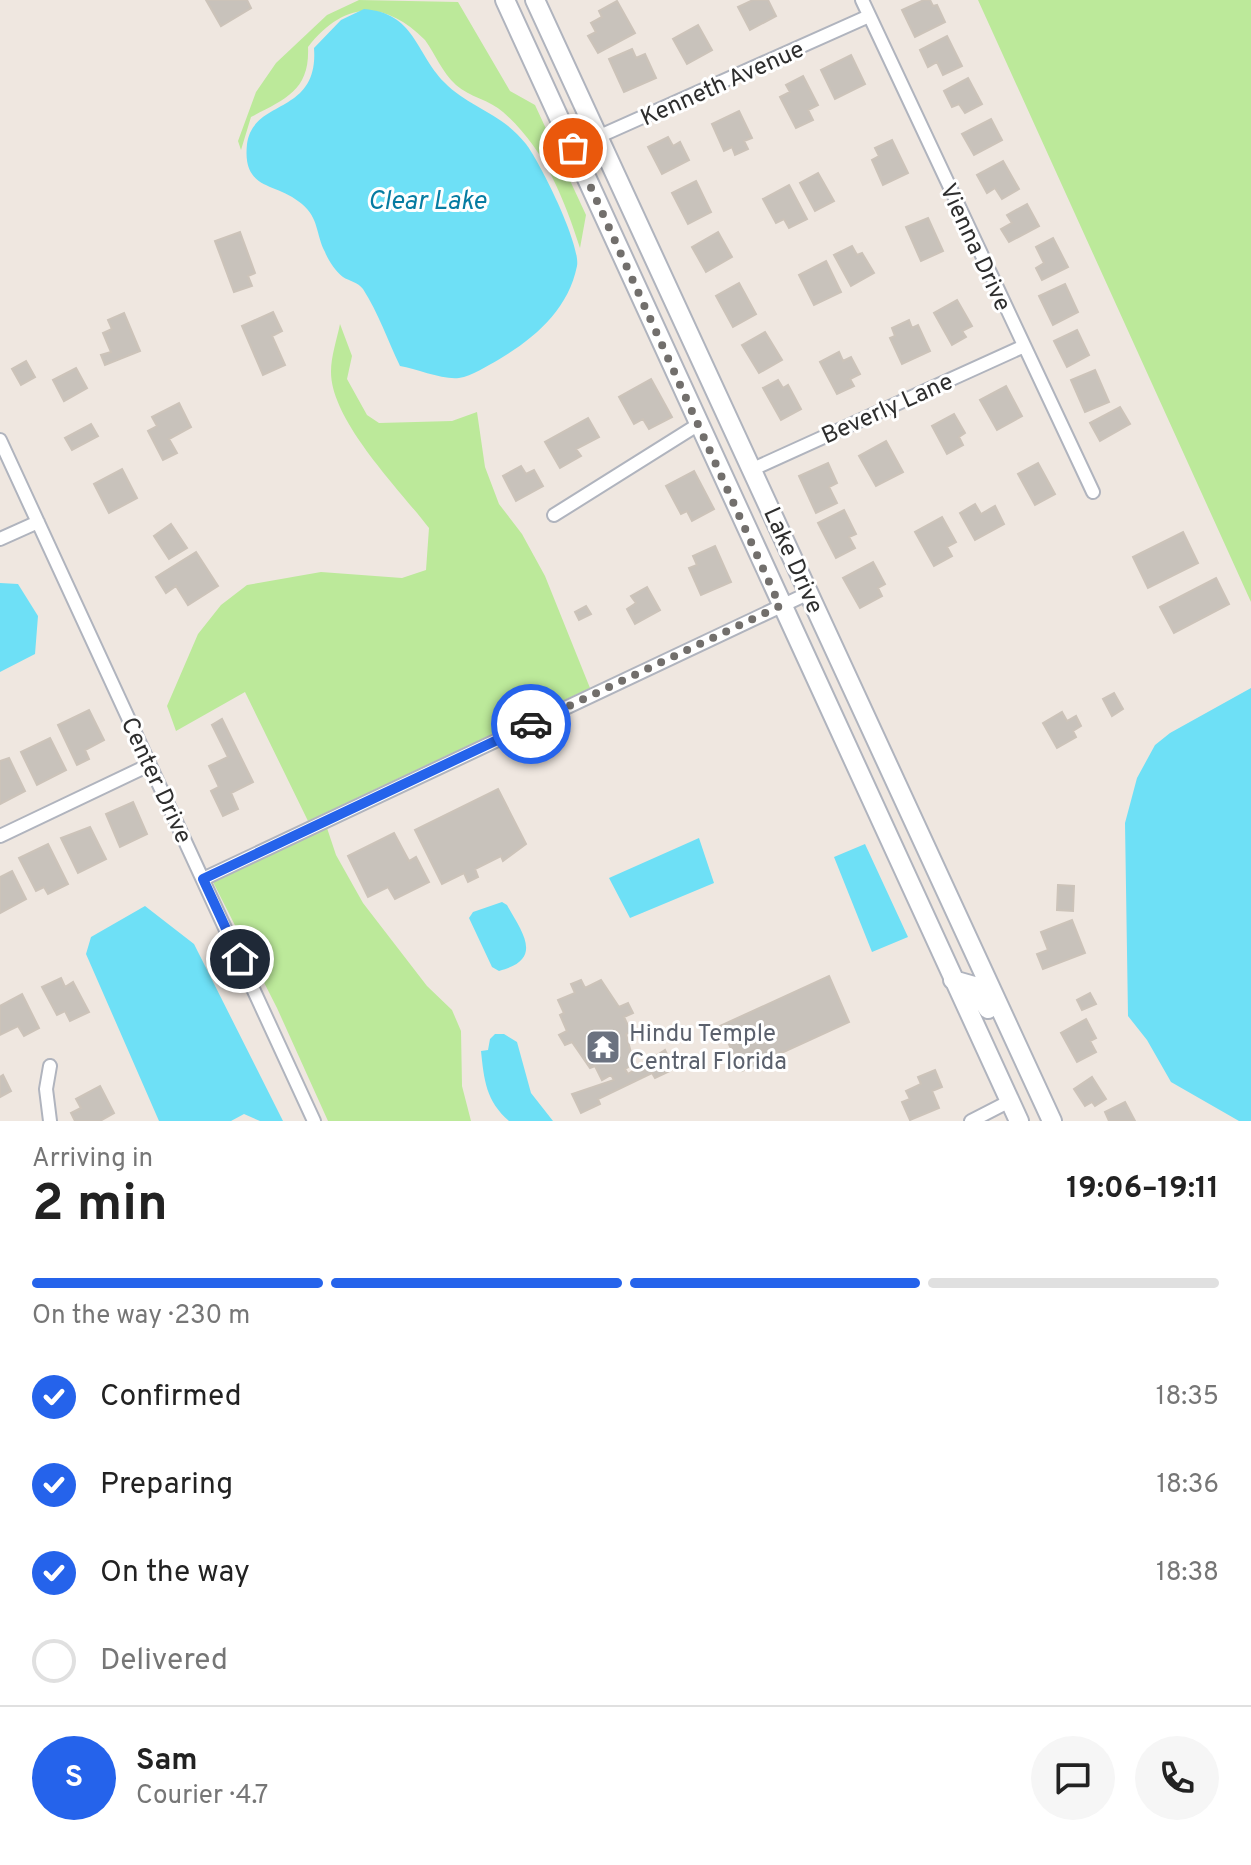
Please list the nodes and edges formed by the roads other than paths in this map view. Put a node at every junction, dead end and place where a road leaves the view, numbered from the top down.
1 (505, 0) edge
2 (535, 0) edge
3 (862, 0) edge
4 (869, 16) junction
5 (600, 139) junction
6 (573, 148) junction
7 (1022, 347) junction
8 (699, 424) junction
9 (0, 440) edge
10 (753, 469) junction
11 (1093, 492) dead end
12 (554, 515) dead end
13 (38, 522) junction
14 (0, 539) edge
15 (809, 593) junction
16 (780, 606) junction
17 (149, 765) junction
18 (0, 836) edge
19 (203, 879) junction
20 (942, 882) junction
21 (916, 896) junction
22 (953, 980) junction
23 (50, 1066) dead end
24 (1010, 1101) junction
25 (50, 1121) edge
26 (314, 1121) edge
27 (971, 1121) edge
28 (1019, 1121) edge
29 (1039, 1121) edge
30 (1052, 1121) edge

1 - 6 main road, Lake Drive
2 - 5 main road, Lake Drive
3 - 4 street, Vienna Drive
4 - 5 street, Kenneth Avenue
4 - 7 street, Vienna Drive
5 - 6 street, Kenneth Avenue
5 - 10 main road, Lake Drive
6 - 8 main road, Lake Drive
7 - 10 street, Beverly Lane
7 - 11 street, Vienna Drive
8 - 12 street
8 - 16 main road, Lake Drive
9 - 13 street, Center Drive
10 - 15 main road, Lake Drive
13 - 14 street
13 - 17 street, Center Drive
15 - 16 street
15 - 20 main road, Lake Drive
16 - 19 street
16 - 21 main road, Lake Drive
17 - 18 street
17 - 19 street, Center Drive
19 - 26 street, Center Drive
20 - 21 main road
20 - 30 main road, Lake Drive
21 - 22 main road, Lake Drive
22 - 24 main road, Lake Drive
22 - 29 main road
23 - 25 street
24 - 27 street
24 - 28 main road, Lake Drive

